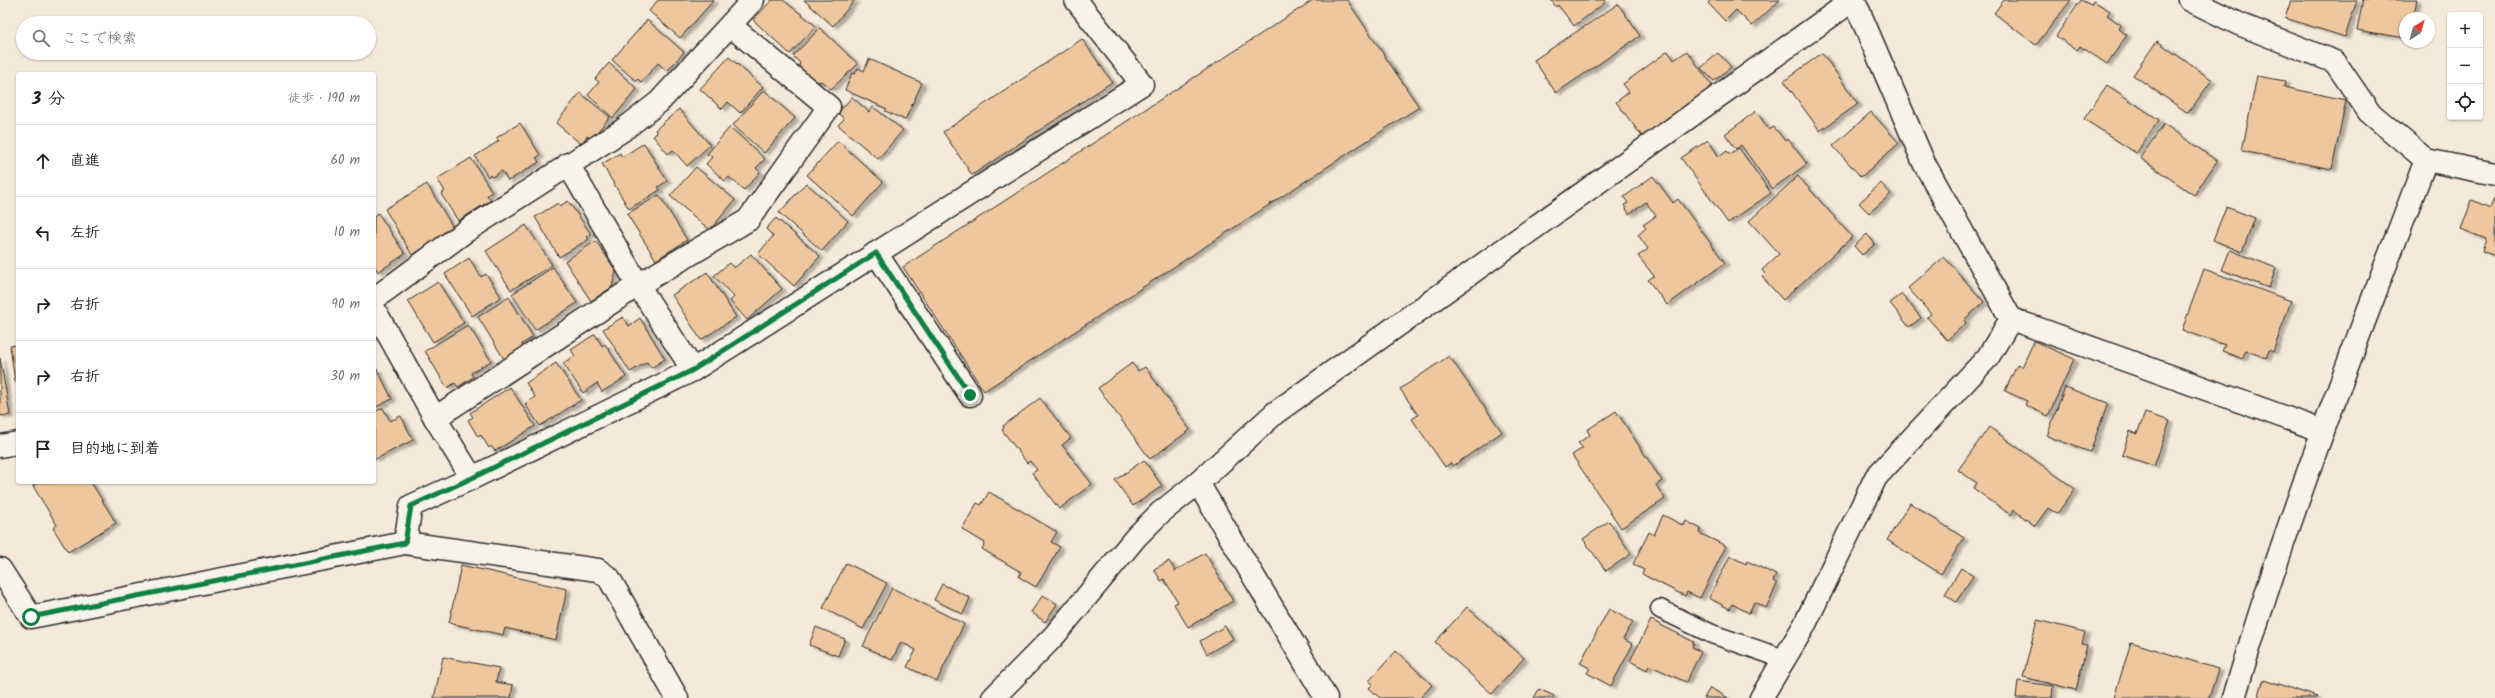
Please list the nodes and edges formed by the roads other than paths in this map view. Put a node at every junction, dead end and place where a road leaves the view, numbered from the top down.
1 (753, 0) edge
2 (1076, 0) edge
3 (1853, 0) edge
4 (2190, 0) edge
5 (731, 26) junction
6 (2426, 160) junction
7 (568, 164) junction
8 (2495, 174) edge
9 (876, 253) junction
10 (638, 285) junction
11 (376, 298) edge
12 (376, 313) edge
13 (2011, 320) junction
14 (693, 370) junction
15 (970, 395) dead end
16 (435, 418) junction
17 (2323, 432) junction
18 (16, 442) edge
19 (0, 446) edge
20 (472, 478) junction
21 (1198, 483) junction
22 (405, 543) junction
23 (0, 569) edge
24 (1660, 609) dead end
25 (1784, 659) junction
26 (677, 698) edge
27 (993, 698) edge
28 (1326, 698) edge
29 (1761, 698) edge
30 (2234, 698) edge

1 - 5 street
2 - 9 street
3 - 13 street
3 - 21 street
4 - 6 street
5 - 7 street
5 - 10 street
6 - 8 street
6 - 17 street
7 - 10 street
7 - 11 street
9 - 14 street
9 - 15 street
10 - 14 street
10 - 16 street
12 - 16 street
13 - 17 street
13 - 25 street
14 - 20 street
16 - 20 street
17 - 30 street
18 - 19 street
20 - 22 street
21 - 27 street
21 - 28 street
22 - 23 street
22 - 26 street
24 - 25 lane
25 - 29 street

